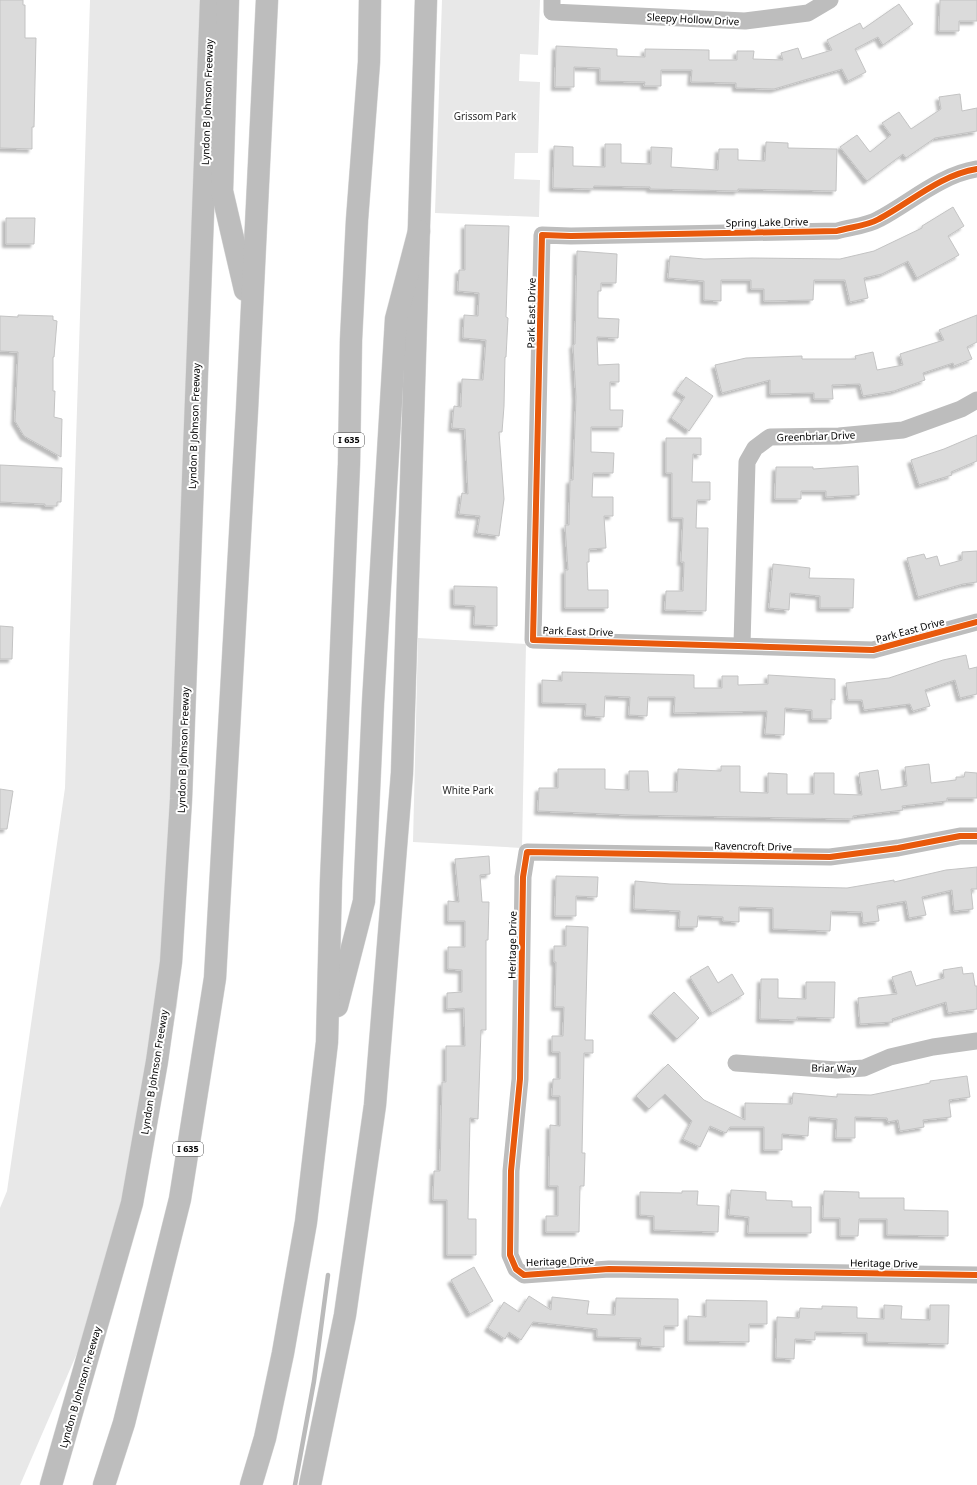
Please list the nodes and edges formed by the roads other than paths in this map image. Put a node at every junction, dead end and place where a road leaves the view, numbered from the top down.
1 (211, 0) edge
2 (228, 0) edge
3 (267, 0) edge
4 (370, 0) edge
5 (426, 0) edge
6 (830, 0) edge
7 (552, 6) edge
8 (977, 169) edge
9 (419, 231) junction
10 (542, 235) joint
11 (251, 317) junction
12 (977, 400) edge
13 (977, 622) edge
14 (742, 645) junction
15 (977, 836) edge
16 (527, 852) joint
17 (977, 1041) edge
18 (327, 1042) junction
19 (736, 1063) dead end
20 (977, 1275) edge
21 (51, 1485) edge
22 (104, 1485) edge
23 (251, 1485) edge
24 (310, 1485) edge

1 - 21 main road, Lyndon B Johnson Freeway
2 - 11 main road
3 - 11 main road, I 635
4 - 18 main road, I 635
5 - 9 main road
6 - 7 street, Sleepy Hollow Drive
8 - 10 street, Spring Lake Drive
9 - 18 main road
9 - 24 main road
10 - 14 street, Park East Drive
11 - 22 main road, I 635
12 - 14 street, Greenbriar Drive
13 - 14 street, Park East Drive
15 - 16 street, Ravencroft Drive
16 - 20 street, Heritage Drive
17 - 19 street, Briar Way
18 - 23 main road, I 635

